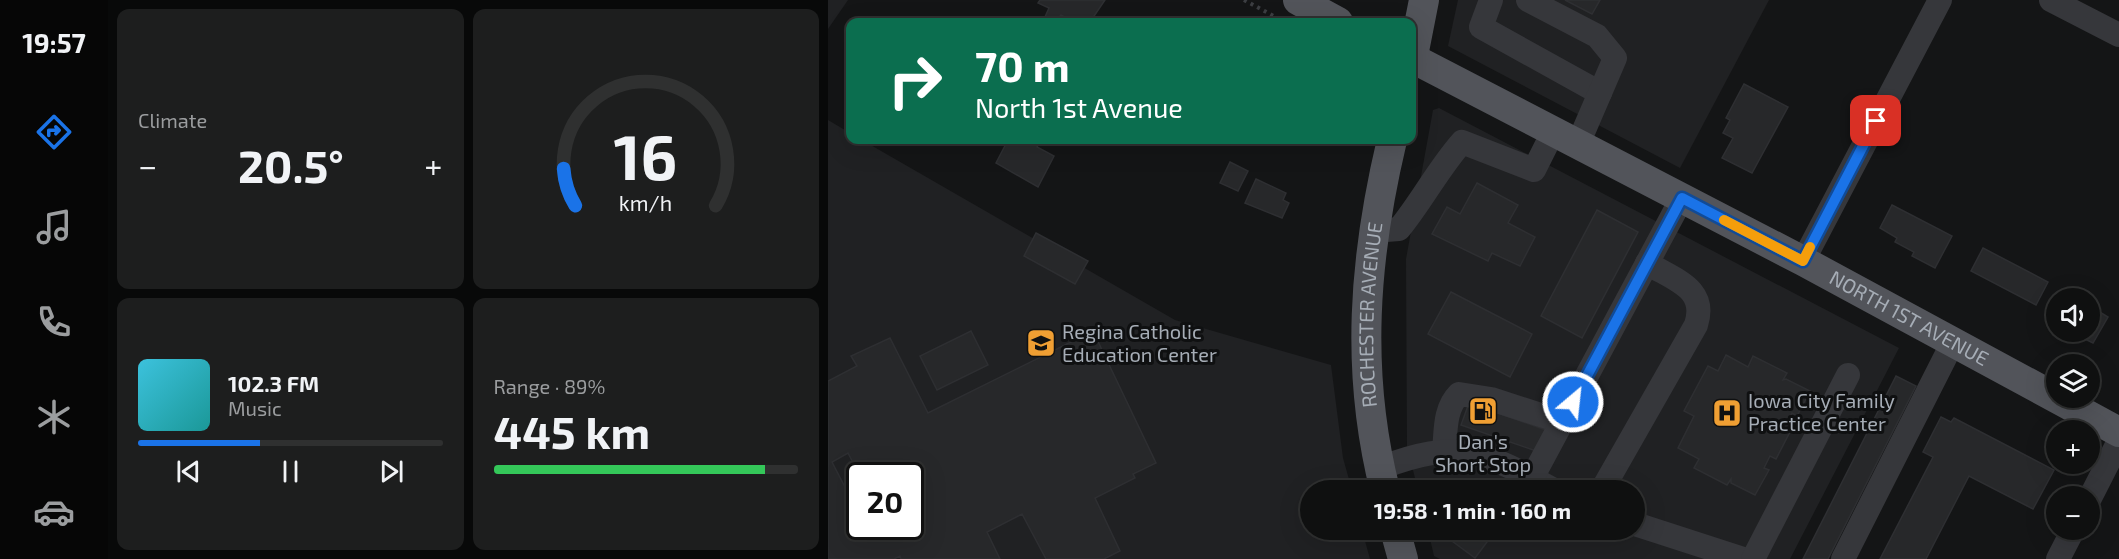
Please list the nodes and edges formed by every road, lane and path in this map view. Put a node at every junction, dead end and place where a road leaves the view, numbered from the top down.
1 (1244, 0) edge
2 (1298, 0) edge
3 (1424, 0) edge
4 (1491, 0) edge
5 (1528, 0) edge
6 (1940, 0) edge
7 (2051, 0) edge
8 (1278, 18) edge
9 (1331, 18) edge
10 (2119, 35) edge
11 (1416, 39) edge
12 (1416, 61) edge
13 (1600, 93) junction
14 (1565, 138) junction
15 (1391, 144) edge
16 (1682, 198) junction
17 (1374, 231) junction
18 (1803, 261) junction
19 (1647, 263) junction
20 (1953, 342) junction
21 (1848, 375) dead end
22 (1562, 422) junction
23 (2119, 432) edge
24 (2119, 441) edge
25 (1444, 451) junction
26 (1532, 478) junction
27 (1382, 479) edge
28 (1536, 480) edge
29 (1608, 480) edge
30 (2096, 486) edge
31 (1645, 527) edge
32 (1398, 540) edge
33 (2068, 540) edge
34 (1403, 559) edge
35 (1743, 559) edge
36 (1753, 559) edge
37 (1843, 559) edge
38 (2058, 559) edge

1 - 8 path
2 - 9 main road
3 - 11 main road
4 - 13 street
5 - 13 street
6 - 18 street
7 - 10 street
12 - 14 main road, NORTH 1ST AVENUE
13 - 14 street
14 - 16 main road, NORTH 1ST AVENUE
14 - 17 street
15 - 17 main road, ROCHESTER AVENUE
16 - 18 main road, NORTH 1ST AVENUE
16 - 19 street
17 - 27 main road, ROCHESTER AVENUE
18 - 20 main road, NORTH 1ST AVENUE
19 - 22 street
19 - 29 street
20 - 23 main road, NORTH 1ST AVENUE
20 - 37 street
21 - 36 street
22 - 25 street
22 - 26 street
24 - 30 street
25 - 26 street
25 - 27 street
26 - 28 street
31 - 35 street
32 - 34 main road
33 - 38 street

